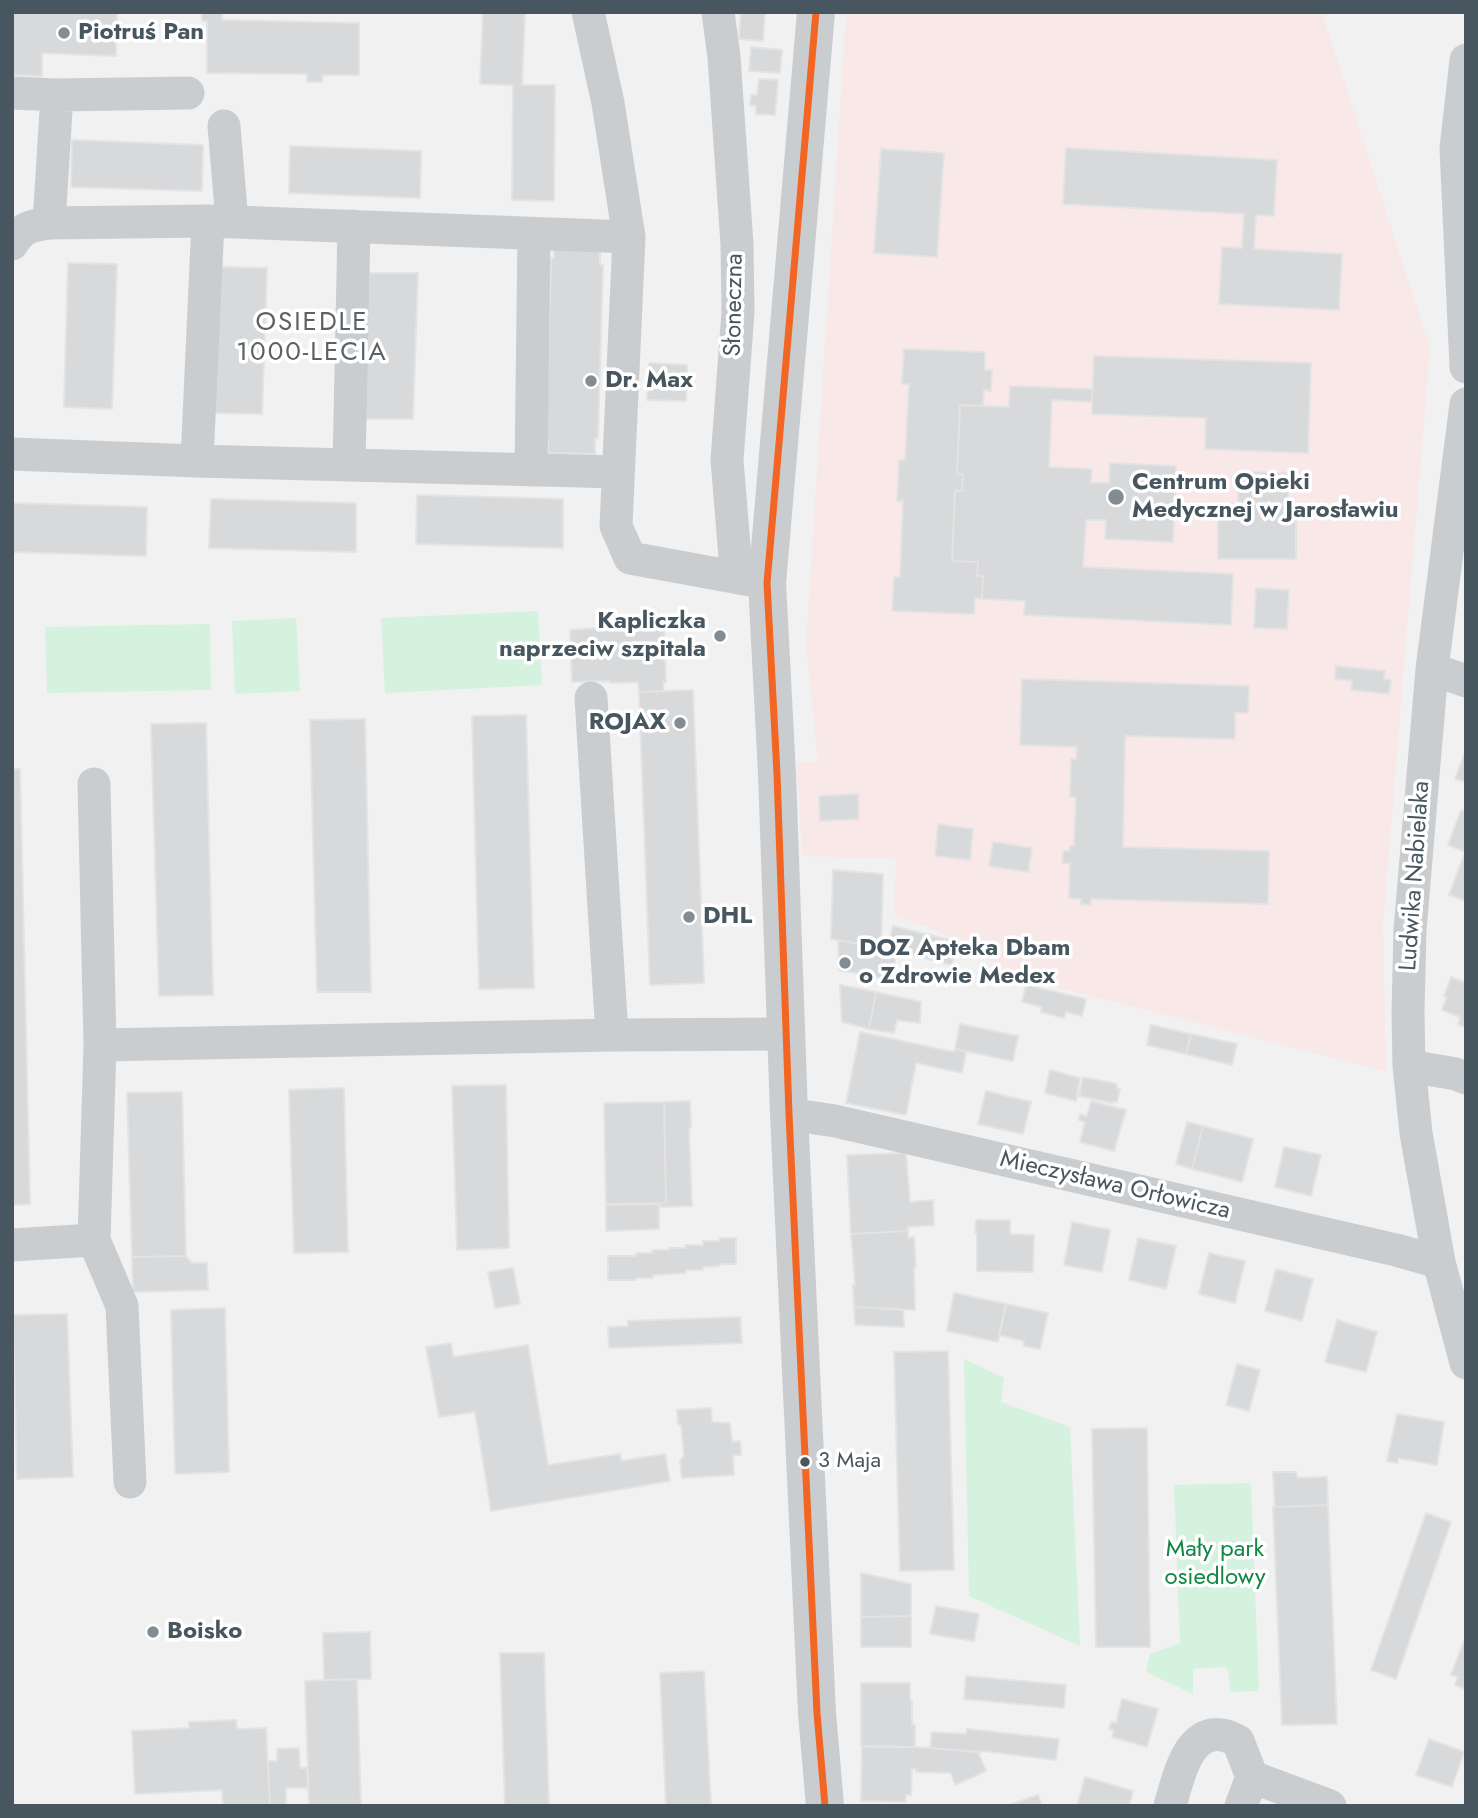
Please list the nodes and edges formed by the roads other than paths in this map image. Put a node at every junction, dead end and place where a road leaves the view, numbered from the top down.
1 (588, 12) edge
2 (718, 12) edge
3 (816, 12) edge
4 (1466, 60) edge
5 (12, 93) edge
6 (188, 93) dead end
7 (57, 95) junction
8 (224, 126) dead end
9 (220, 221) junction
10 (49, 223) junction
11 (354, 226) junction
12 (534, 233) junction
13 (629, 237) junction
14 (12, 244) edge
15 (1466, 367) edge
16 (1466, 404) edge
17 (12, 454) edge
18 (197, 461) junction
19 (349, 465) junction
20 (531, 470) junction
21 (618, 472) junction
22 (767, 583) junction
23 (1432, 669) junction
24 (1466, 681) edge
25 (591, 698) dead end
26 (93, 784) dead end
27 (787, 1034) junction
28 (612, 1035) junction
29 (100, 1045) junction
30 (1409, 1066) junction
31 (1466, 1077) edge
32 (789, 1114) junction
33 (94, 1240) junction
34 (12, 1245) edge
35 (1439, 1262) junction
36 (1464, 1354) edge
37 (130, 1482) dead end
38 (1246, 1791) edge
39 (825, 1806) edge
40 (1170, 1806) edge
41 (1330, 1806) edge

1 - 13 street
2 - 22 street, Słoneczna
3 - 22 street
4 - 15 street
5 - 7 street
6 - 7 street
7 - 10 street
8 - 9 street
9 - 10 street
9 - 11 street
9 - 18 street
10 - 14 street
11 - 12 street
11 - 19 street
12 - 13 street
12 - 20 street
13 - 21 street
16 - 23 street, Ludwika Nabielaka
17 - 18 street
18 - 19 street
19 - 20 street
20 - 21 street
21 - 22 street
22 - 27 street
23 - 24 street
23 - 30 street, Ludwika Nabielaka
25 - 28 street
26 - 29 street
27 - 28 street
27 - 32 street
28 - 29 street
29 - 33 street
30 - 31 street
30 - 35 street, Ludwika Nabielaka
32 - 35 street, Mieczysława Orłowicza
32 - 39 street
33 - 34 street
33 - 37 street
35 - 36 street, Ludwika Nabielaka
38 - 40 street
38 - 41 street

